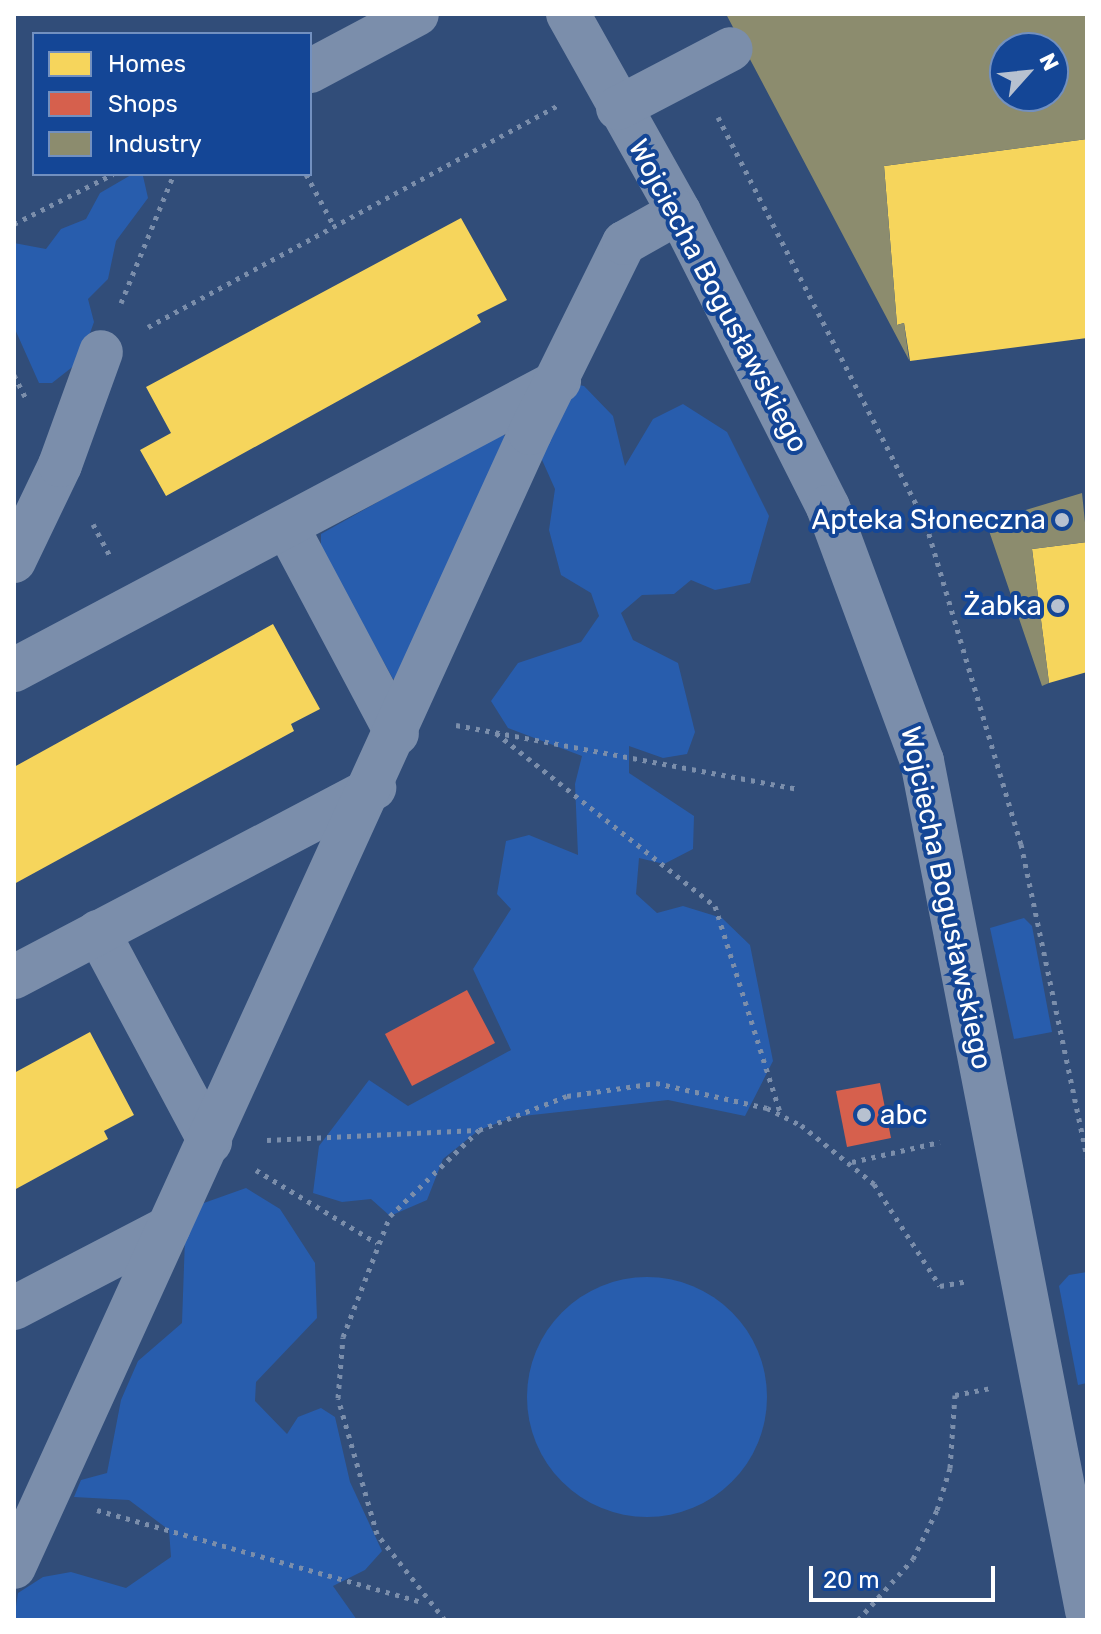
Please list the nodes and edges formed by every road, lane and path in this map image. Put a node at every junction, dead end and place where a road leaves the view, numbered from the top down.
1 (417, 14) edge
2 (568, 14) edge
3 (731, 49) dead end
4 (312, 70) edge
5 (568, 101) dead end
6 (618, 108) junction
7 (109, 176) edge
8 (173, 176) edge
9 (307, 176) edge
10 (679, 212) junction
11 (14, 224) edge
12 (334, 226) junction
13 (101, 352) junction
14 (559, 381) junction
15 (287, 527) junction
16 (14, 561) edge
17 (14, 670) edge
18 (402, 724) junction
19 (496, 733) junction
20 (374, 788) junction
21 (797, 789) dead end
22 (98, 932) junction
23 (14, 977) edge
24 (781, 1115) junction
25 (479, 1130) junction
26 (945, 1141) dead end
27 (210, 1142) junction
28 (851, 1162) junction
29 (168, 1228) junction
30 (377, 1244) junction
31 (986, 1277) dead end
32 (14, 1308) edge
33 (1007, 1385) dead end
34 (46, 1496) junction
35 (14, 1567) edge
36 (424, 1602) junction
37 (1087, 1611) edge
38 (445, 1620) edge
39 (858, 1620) edge

1 - 4 street
2 - 6 street, Wojciecha Bogusławskiego
3 - 6 street
5 - 12 path
6 - 10 street, Wojciecha Bogusławskiego
7 - 11 path
8 - 13 path
9 - 12 path
10 - 14 street
10 - 37 street, Wojciecha Bogusławskiego
12 - 13 path
13 - 16 street
14 - 15 street
14 - 18 street
15 - 17 street
15 - 18 street
18 - 19 path
18 - 20 street
19 - 21 path
19 - 24 path
20 - 22 street
20 - 27 street
22 - 23 street
22 - 27 street
24 - 25 path
24 - 28 path
25 - 27 path
25 - 30 path
26 - 28 path
27 - 29 street
27 - 30 path
28 - 31 path
29 - 32 street
29 - 34 street
30 - 36 path
33 - 39 path
34 - 35 street
34 - 36 path
36 - 38 path

